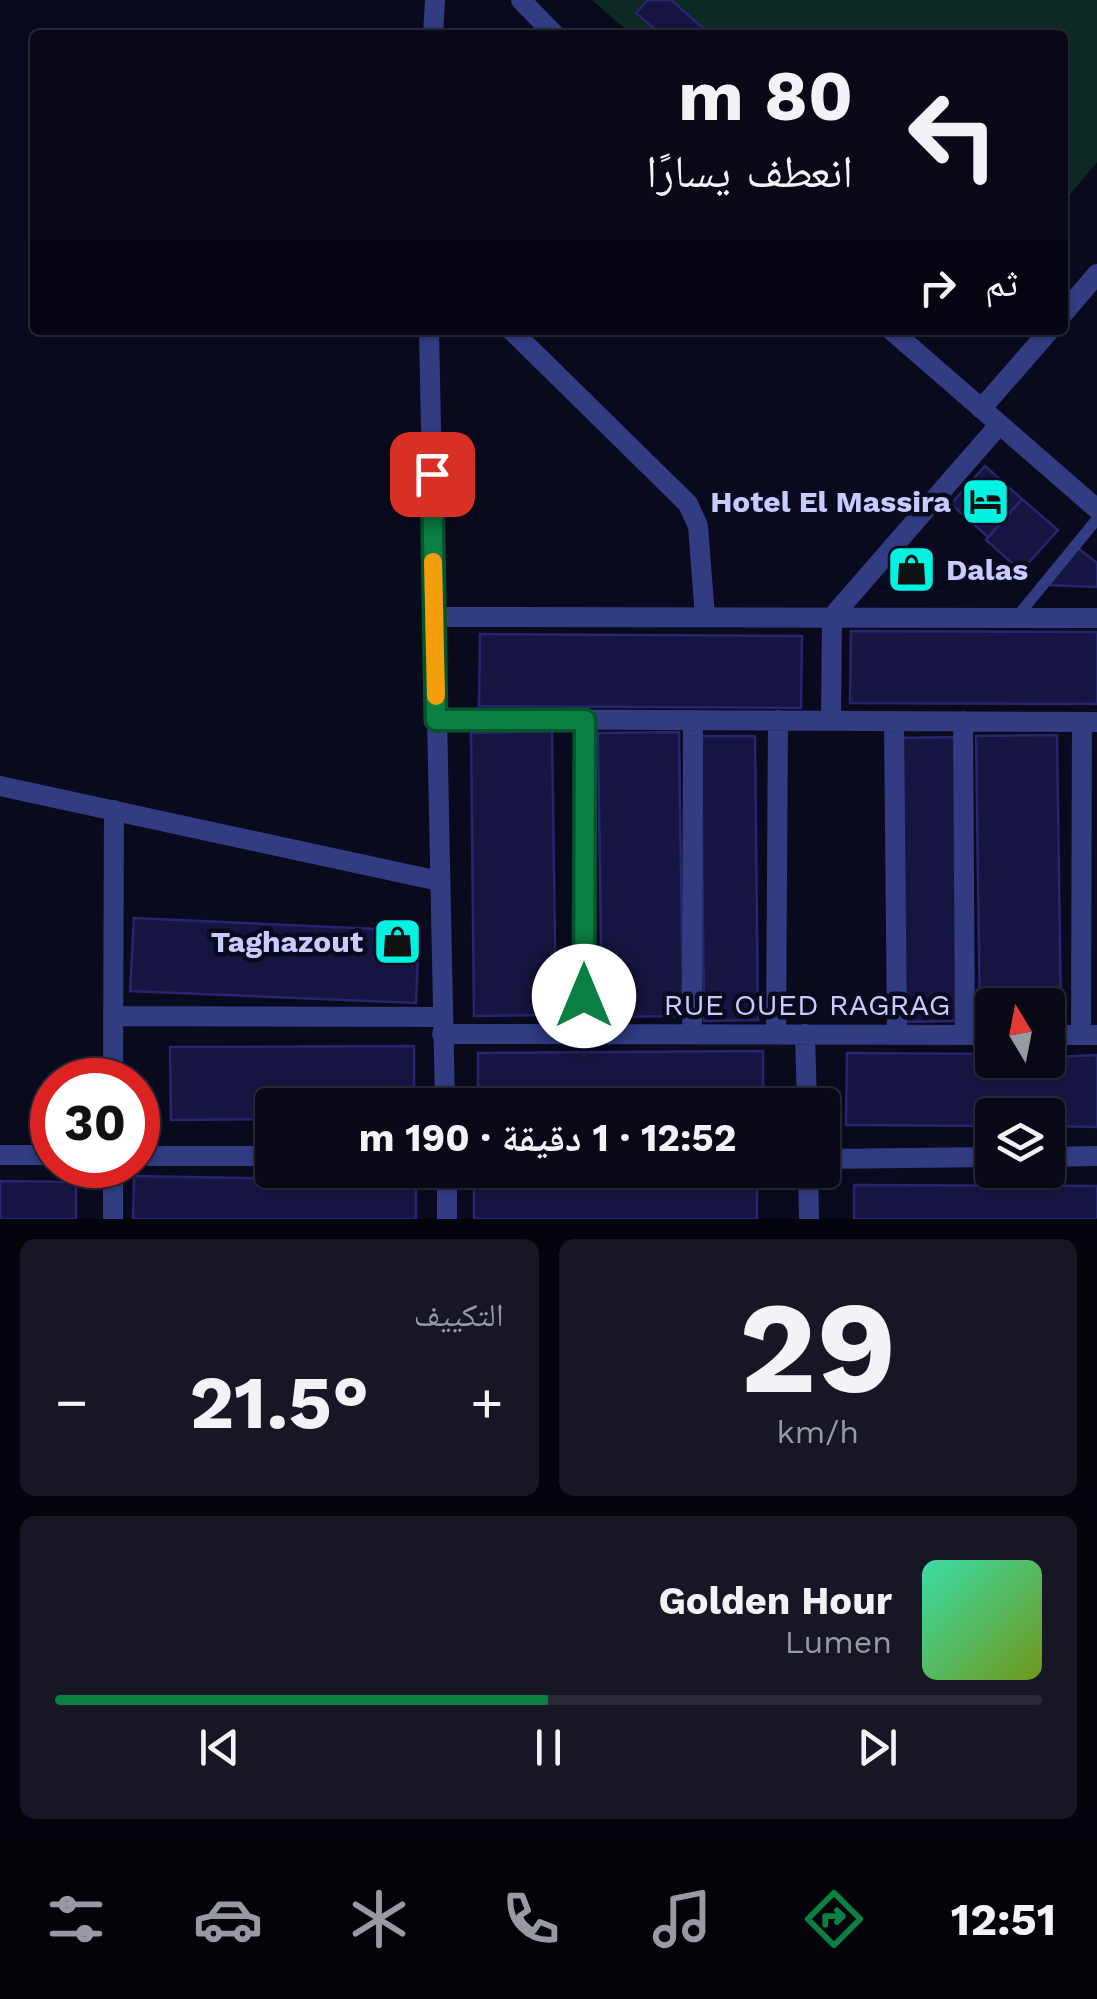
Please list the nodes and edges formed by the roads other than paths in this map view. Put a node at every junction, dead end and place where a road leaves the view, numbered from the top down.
1 (434, 0) edge
2 (521, 0) edge
3 (433, 30) edge
4 (550, 30) edge
5 (1097, 274) edge
6 (1068, 308) edge
7 (429, 335) edge
8 (516, 335) edge
9 (897, 335) edge
10 (1046, 335) edge
11 (981, 409) junction
12 (999, 425) junction
13 (1097, 508) edge
14 (1097, 519) edge
15 (434, 617) junction
16 (832, 617) junction
17 (705, 618) junction
18 (1016, 618) junction
19 (1097, 618) edge
20 (436, 720) junction
21 (585, 720) junction
22 (693, 720) junction
23 (778, 720) junction
24 (830, 721) junction
25 (894, 721) junction
26 (963, 721) junction
27 (1089, 722) edge
28 (0, 786) edge
29 (114, 810) junction
30 (439, 881) junction
31 (114, 1016) junction
32 (442, 1026) junction
33 (584, 1034) junction
34 (692, 1034) junction
35 (776, 1034) junction
36 (806, 1034) junction
37 (897, 1035) junction
38 (964, 1035) junction
39 (975, 1035) edge
40 (1089, 1035) edge
41 (114, 1058) edge
42 (444, 1088) edge
43 (807, 1088) edge
44 (0, 1155) edge
45 (30, 1155) edge
46 (160, 1156) edge
47 (255, 1156) edge
48 (1097, 1156) edge
49 (1065, 1157) edge
50 (975, 1158) edge
51 (840, 1159) edge
52 (114, 1188) edge
53 (447, 1188) edge
54 (808, 1188) edge
55 (114, 1219) edge
56 (447, 1219) edge
57 (809, 1219) edge

1 - 3 street
2 - 4 street
5 - 6 street
7 - 15 street
8 - 17 street
9 - 11 street
10 - 11 street
11 - 12 street
12 - 13 street
12 - 16 street
14 - 18 lane
15 - 17 street
15 - 20 street
16 - 17 street
16 - 18 street
16 - 24 street
18 - 19 street
20 - 21 street
20 - 30 street
21 - 22 street
21 - 33 street
22 - 23 street
22 - 34 street
23 - 24 street
23 - 35 street
24 - 25 street
25 - 26 street
25 - 37 street
26 - 27 street
26 - 38 street
27 - 40 street
28 - 29 street
29 - 30 street
29 - 31 street
30 - 32 street
31 - 32 street, RUE OUED RAGRAG
31 - 41 street
32 - 33 street, RUE OUED RAGRAG
32 - 42 street
33 - 34 street, RUE OUED RAGRAG
34 - 35 street, RUE OUED RAGRAG
35 - 36 street, RUE OUED RAGRAG
36 - 37 street, RUE OUED RAGRAG
36 - 43 street
37 - 38 street, RUE OUED RAGRAG
38 - 39 street, RUE OUED RAGRAG
44 - 45 street
46 - 47 street
48 - 49 street
50 - 51 street
52 - 55 street
53 - 56 street
54 - 57 street

